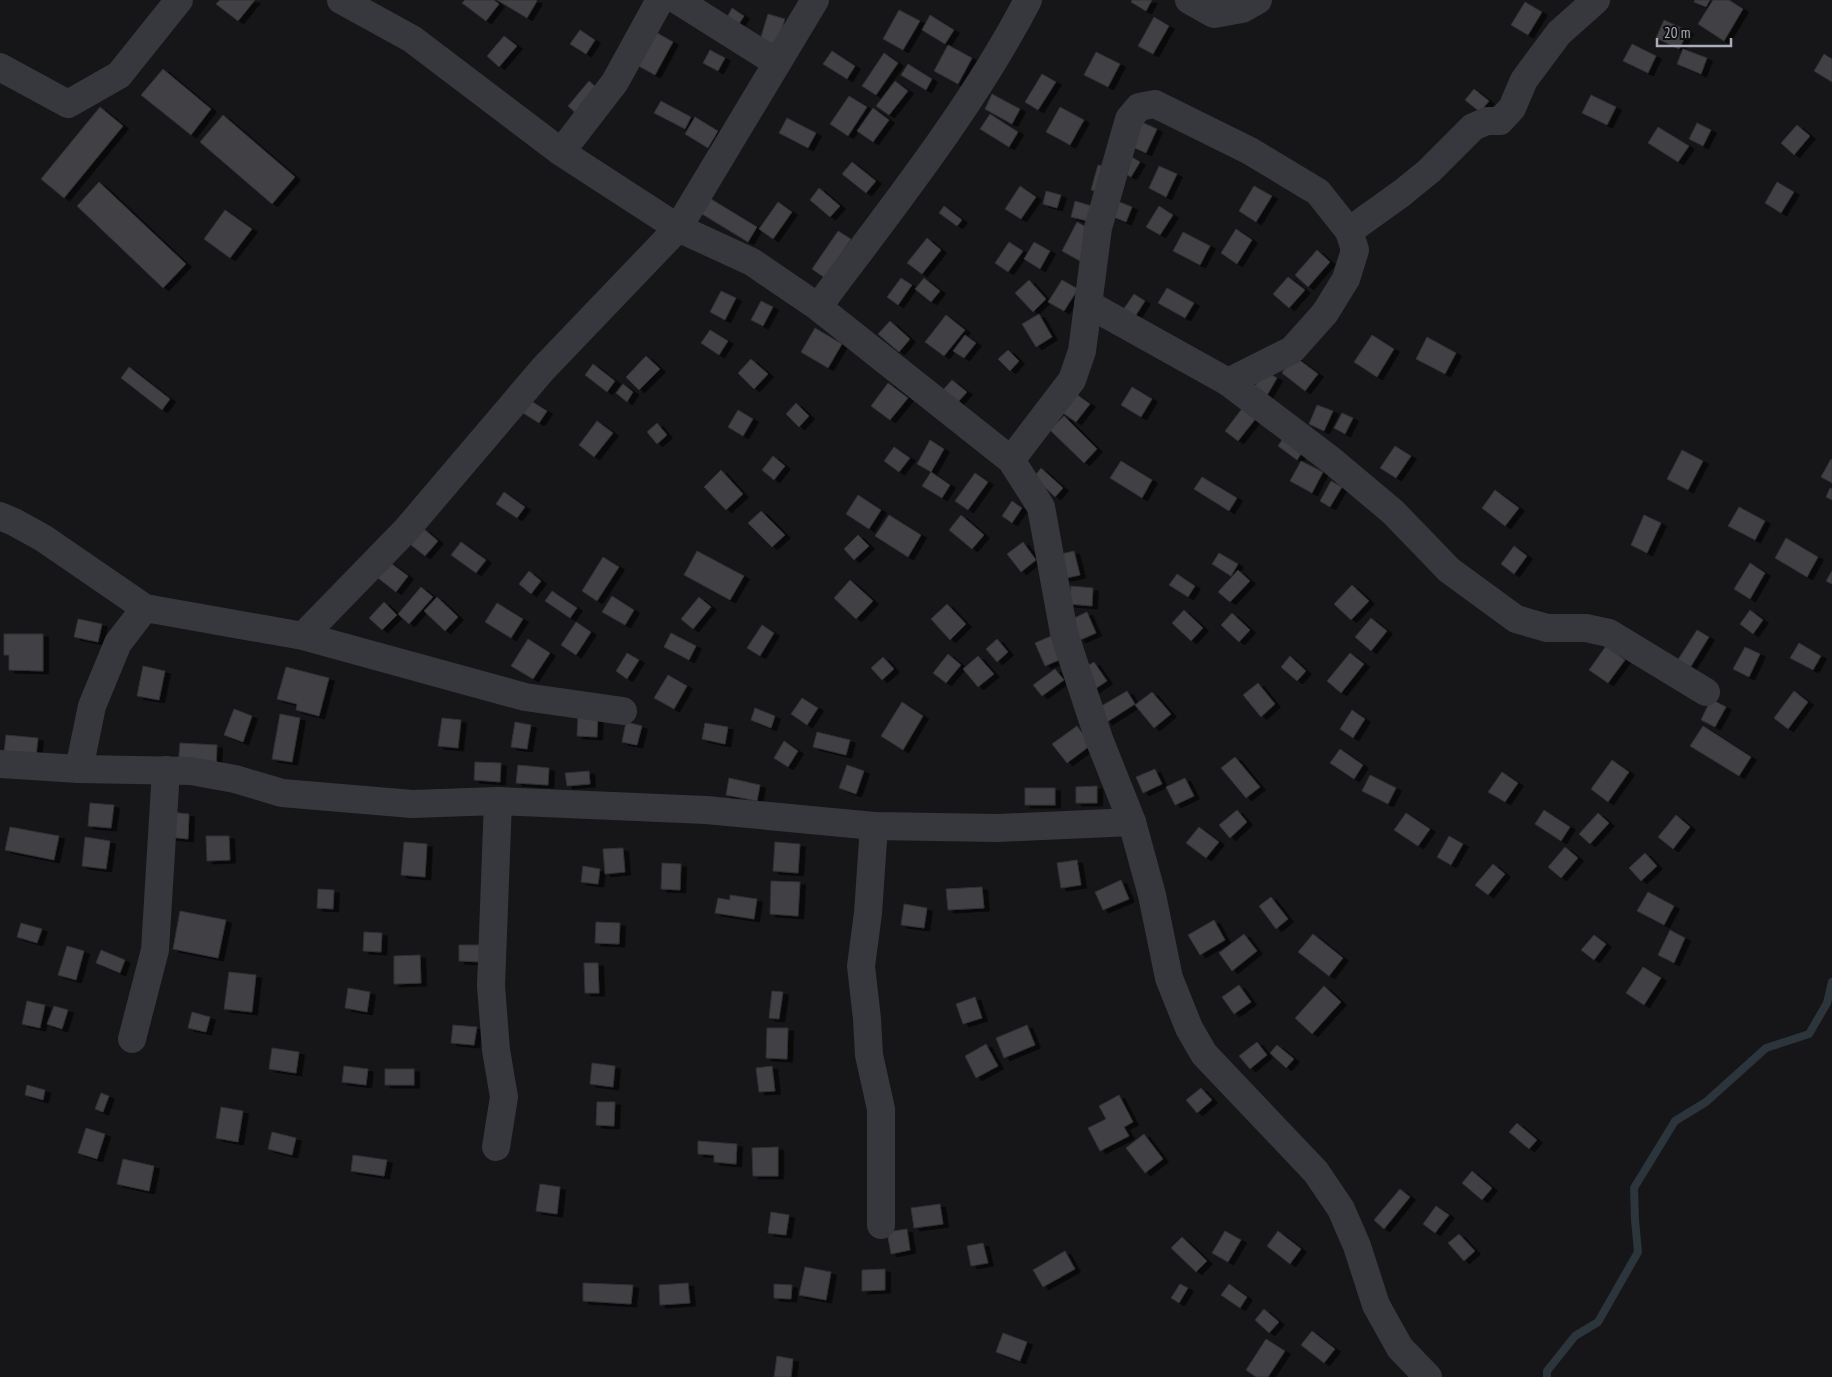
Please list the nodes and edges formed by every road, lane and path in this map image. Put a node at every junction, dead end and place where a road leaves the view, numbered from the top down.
1 (178, 0) edge
2 (340, 0) edge
3 (660, 0) edge
4 (677, 0) edge
5 (815, 0) edge
6 (1028, 0) edge
7 (1189, 0) edge
8 (1258, 0) edge
9 (1596, 0) edge
10 (777, 63) junction
11 (0, 67) edge
12 (561, 152) junction
13 (678, 228) junction
14 (1349, 231) junction
15 (1088, 304) junction
16 (818, 307) junction
17 (1228, 382) junction
18 (1011, 460) junction
19 (0, 516) edge
20 (145, 608) junction
21 (303, 636) junction
22 (1706, 692) dead end
23 (623, 711) dead end
24 (0, 764) edge
25 (79, 769) junction
26 (166, 770) junction
27 (498, 801) junction
28 (1132, 822) junction
29 (874, 826) junction
30 (132, 1039) dead end
31 (496, 1146) dead end
32 (881, 1225) dead end
33 (1428, 1377) edge

1 - 11 street
2 - 12 street
3 - 12 street
4 - 10 street
5 - 10 street
6 - 16 street
7 - 8 street
9 - 14 street
10 - 13 street
12 - 13 street
13 - 16 street
13 - 21 street
14 - 15 street
14 - 17 street
15 - 17 street
15 - 18 street
16 - 18 street
17 - 22 street
18 - 28 street
19 - 20 street
20 - 21 street
20 - 25 street
21 - 23 street
24 - 25 street
25 - 26 street
26 - 27 street
26 - 30 street
27 - 29 street
27 - 31 street
28 - 29 street
28 - 33 street
29 - 32 street

